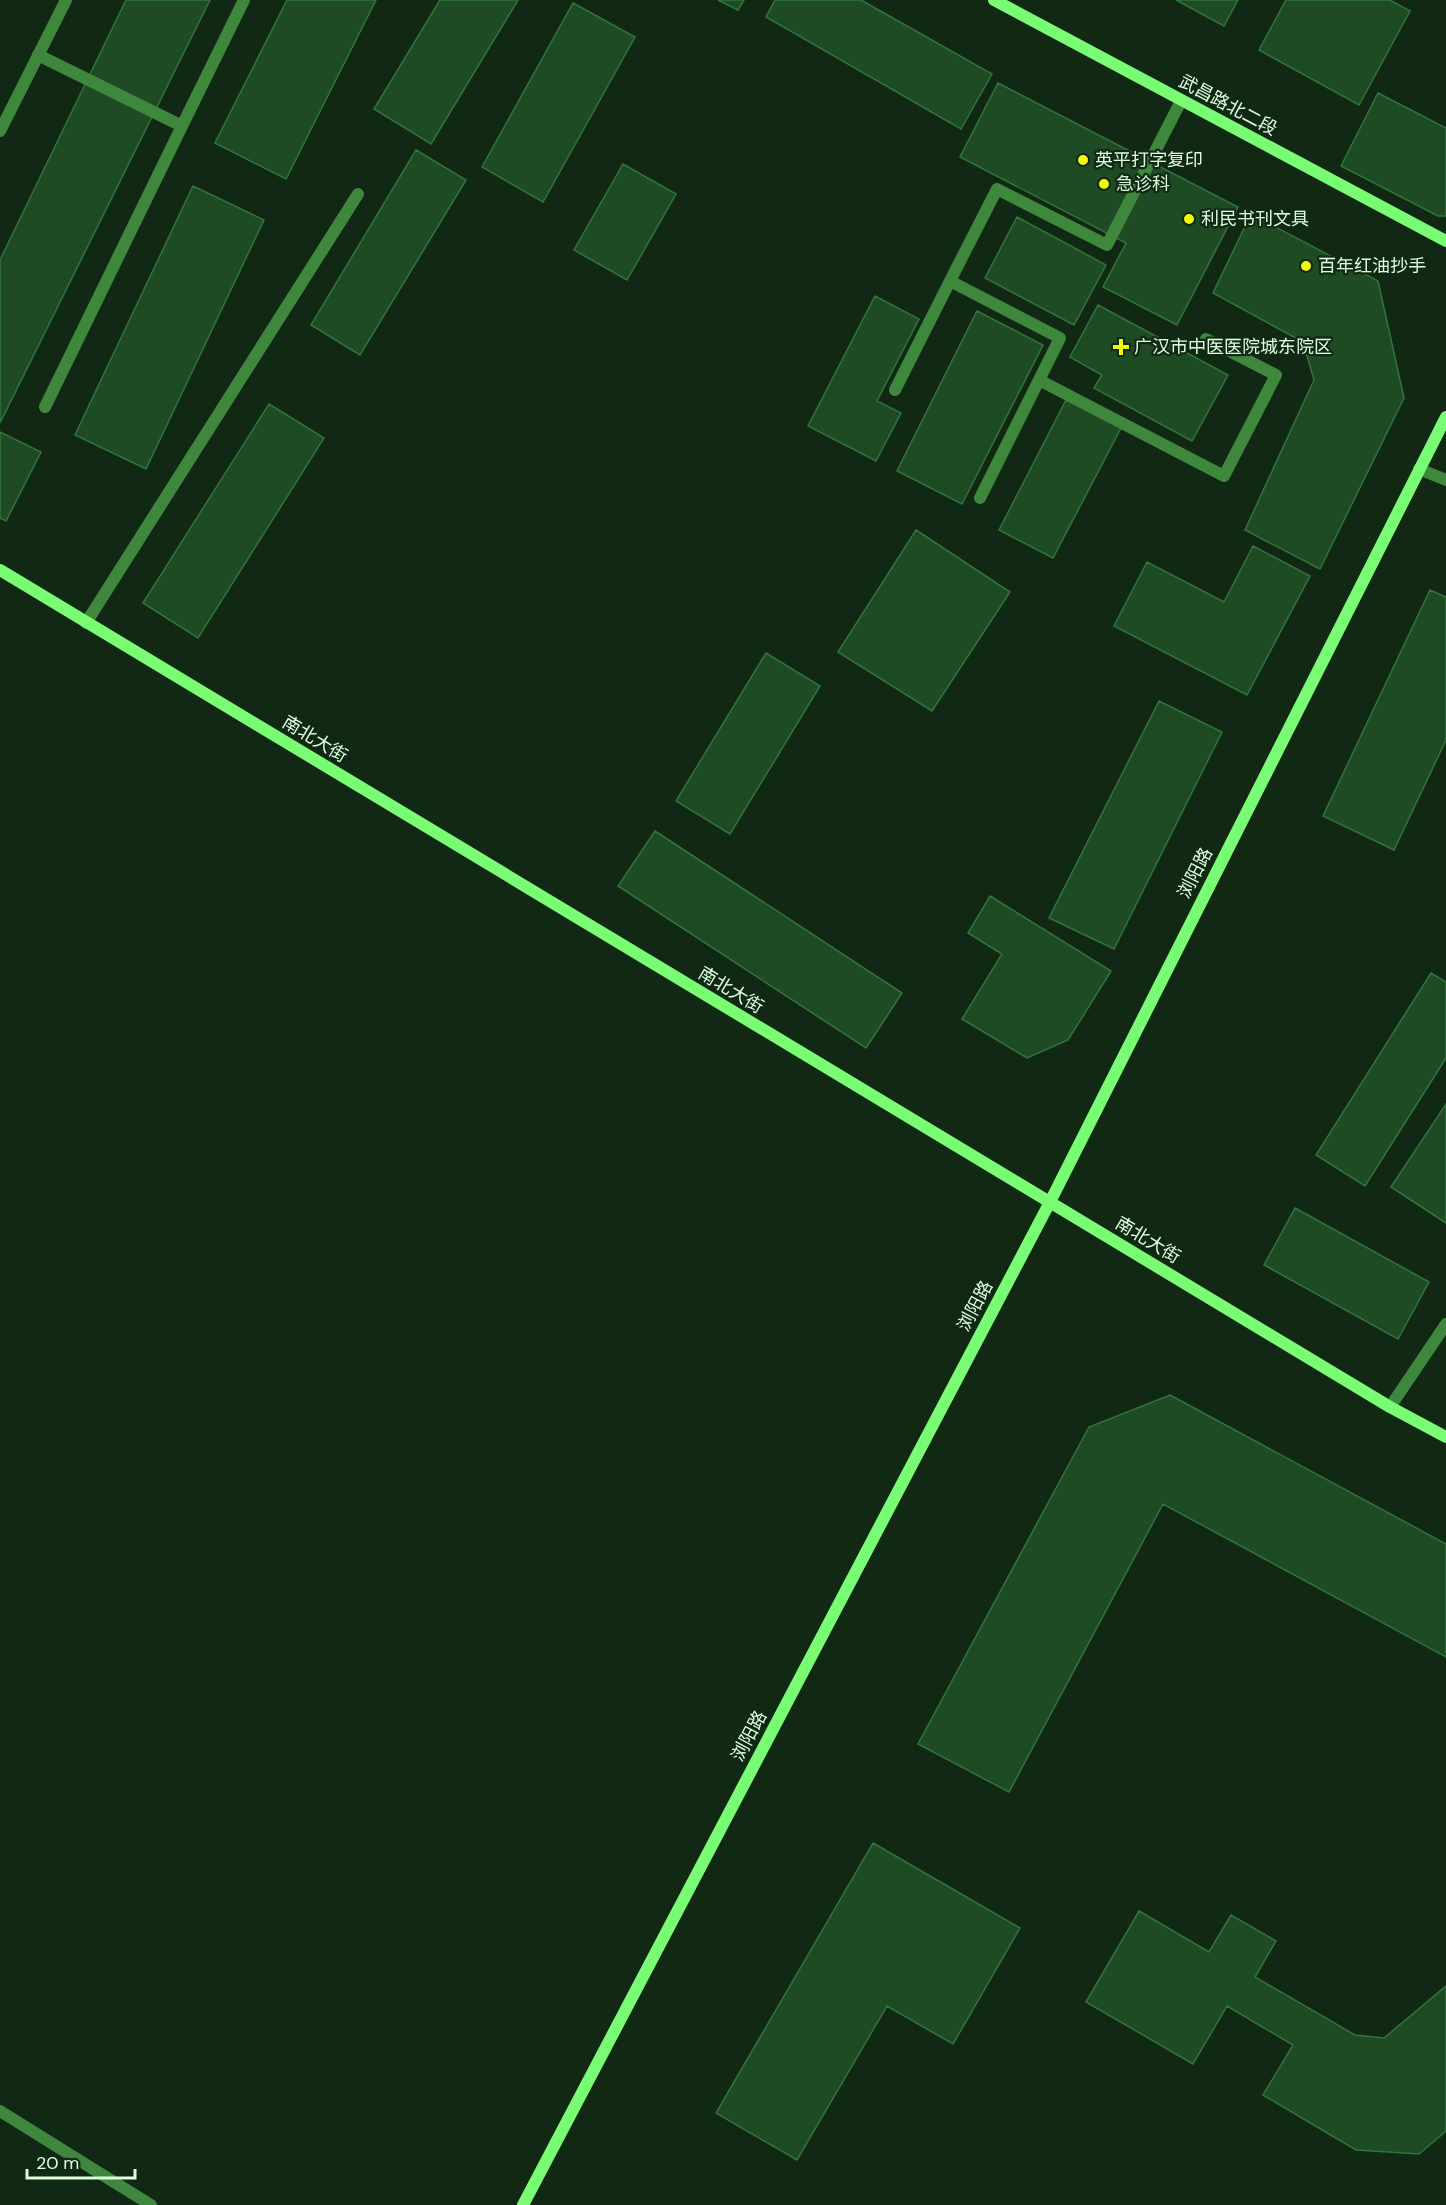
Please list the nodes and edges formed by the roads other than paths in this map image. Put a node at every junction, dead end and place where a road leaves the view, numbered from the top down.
1 (66, 0) edge
2 (244, 0) edge
3 (994, 0) edge
4 (38, 55) junction
5 (1181, 101) junction
6 (182, 126) junction
7 (0, 131) edge
8 (358, 194) dead end
9 (1446, 241) edge
10 (950, 281) junction
11 (1206, 339) dead end
12 (1039, 380) junction
13 (895, 390) dead end
14 (45, 407) dead end
15 (1446, 417) edge
16 (1419, 469) junction
17 (1446, 480) edge
18 (980, 498) dead end
19 (0, 570) edge
20 (86, 623) junction
21 (1050, 1202) junction
22 (1446, 1324) edge
23 (1390, 1407) junction
24 (1446, 1437) edge
25 (0, 2111) edge
26 (151, 2205) edge
27 (523, 2205) edge

1 - 4 street
2 - 6 street
3 - 5 street, 武昌路北二段
4 - 6 street
4 - 7 street
5 - 9 street, 武昌路北二段
5 - 10 street
6 - 14 street
8 - 20 street
10 - 12 street
10 - 13 street
11 - 12 street
12 - 18 street
15 - 16 street, 浏阳路
16 - 17 street
16 - 21 street, 浏阳路
19 - 20 street, 南北大街
20 - 21 street, 南北大街
21 - 23 street, 南北大街
21 - 27 street, 浏阳路
22 - 23 street
23 - 24 street, 南北大街
25 - 26 street

